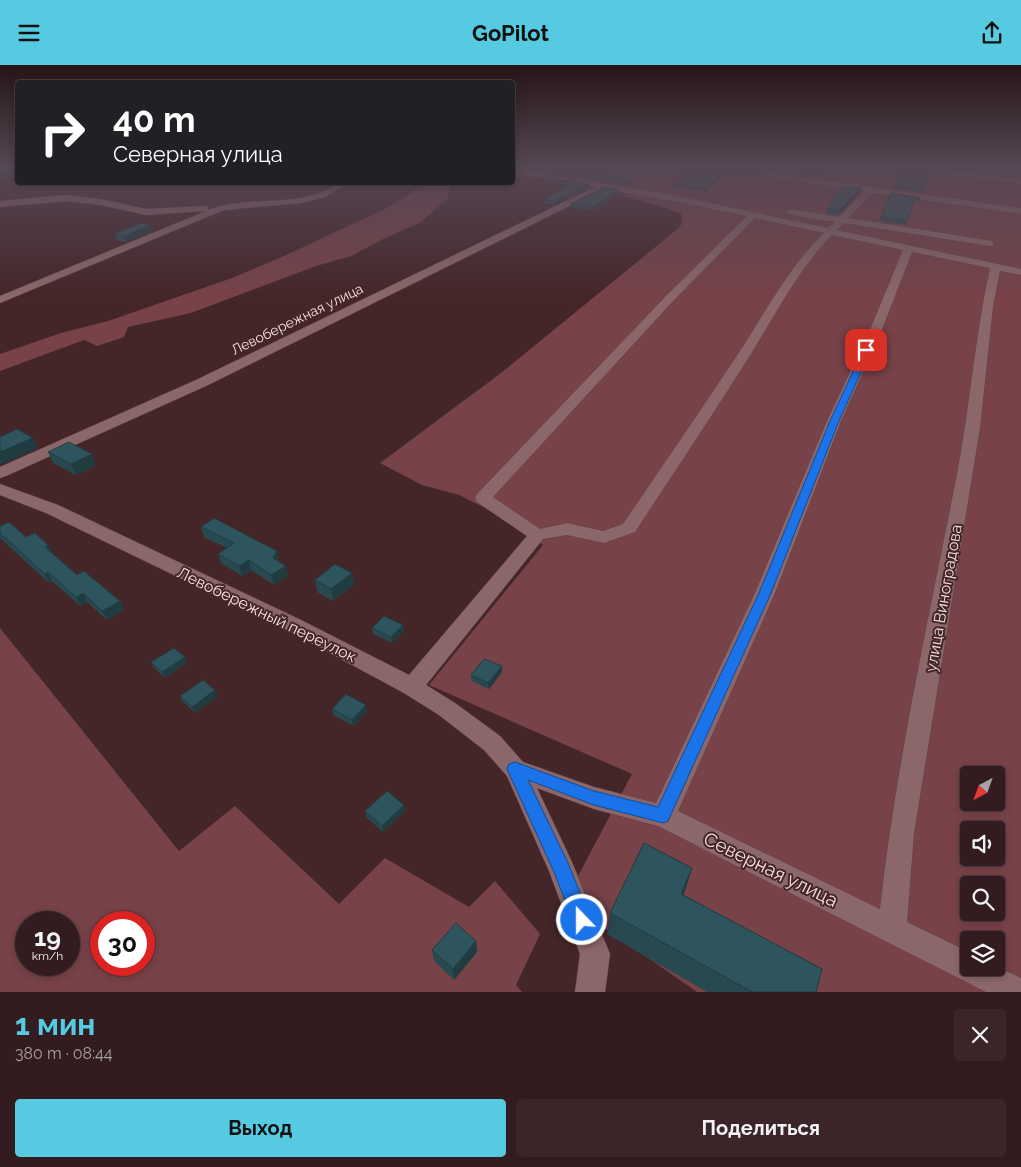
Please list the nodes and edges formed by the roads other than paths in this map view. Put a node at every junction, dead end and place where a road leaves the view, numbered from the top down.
1 (138, 210) edge
2 (179, 210) edge
3 (217, 210) edge
4 (554, 210) edge
5 (753, 210) edge
6 (754, 210) edge
7 (851, 210) edge
8 (758, 211) junction
9 (783, 211) dead end
10 (841, 220) junction
11 (830, 232) junction
12 (990, 243) dead end
13 (908, 250) junction
14 (995, 268) junction
15 (1021, 272) edge
16 (0, 300) edge
17 (0, 473) edge
18 (0, 489) edge
19 (537, 535) junction
20 (412, 687) junction
21 (515, 769) junction
22 (663, 816) junction
23 (892, 929) junction
24 (590, 992) edge
25 (1018, 992) edge

1 - 2 street
3 - 16 street
4 - 17 street, Левобережная улица
5 - 8 street
6 - 8 street
7 - 10 street
8 - 11 street
8 - 19 street
9 - 10 street
10 - 11 street
10 - 12 street
11 - 13 street
11 - 19 street
13 - 14 street
13 - 22 street
14 - 15 street
14 - 23 street, улица Виноградова
18 - 20 street, Левобережный переулок
19 - 20 street
20 - 21 street, Левобережный переулок
21 - 22 street, Северная улица
21 - 24 street
22 - 23 street, Северная улица
23 - 25 street, Северная улица

